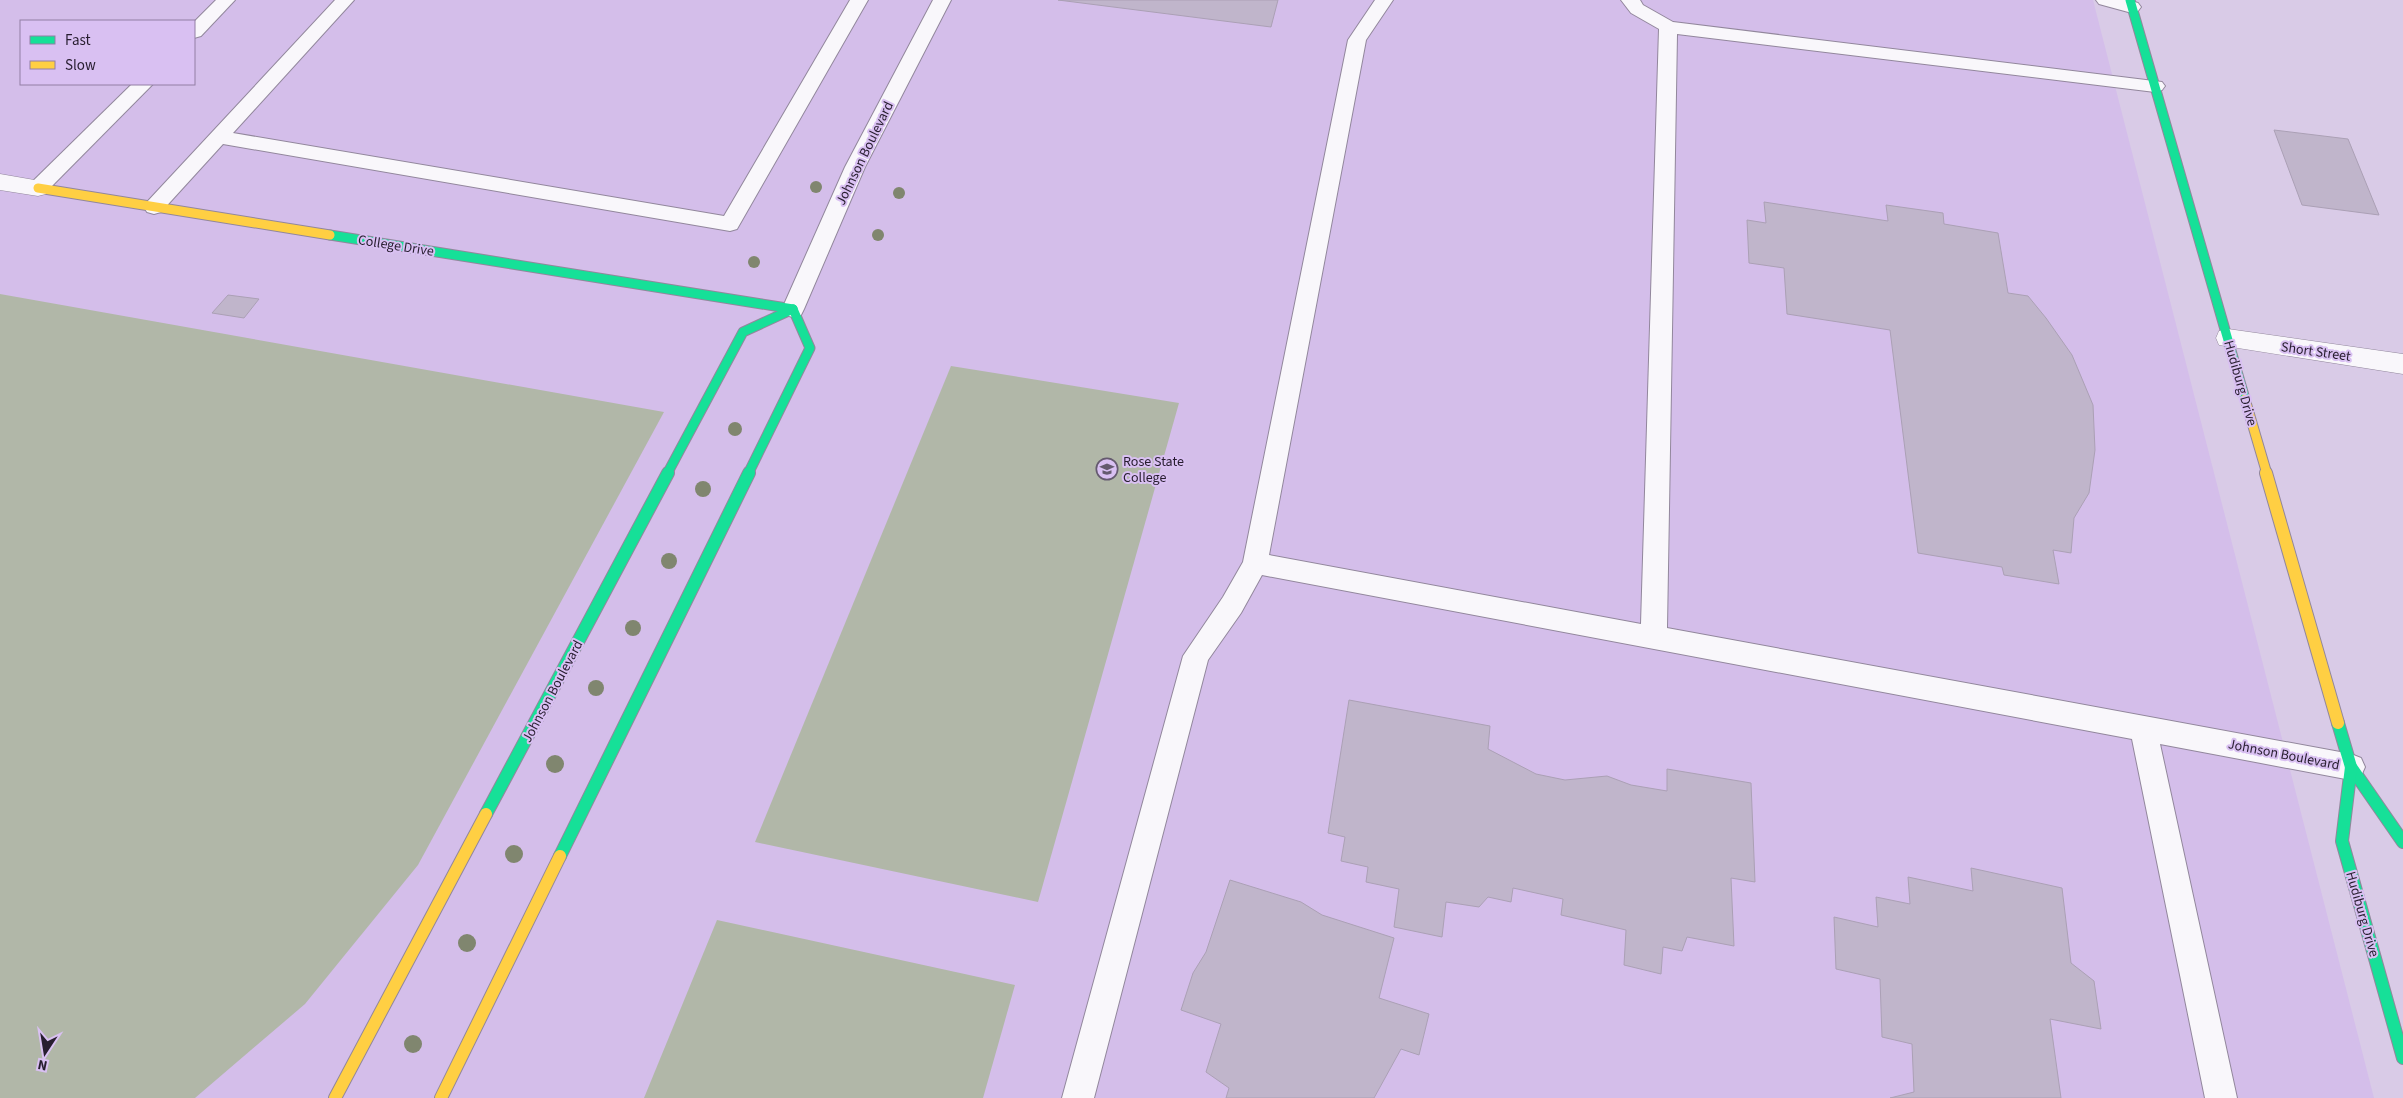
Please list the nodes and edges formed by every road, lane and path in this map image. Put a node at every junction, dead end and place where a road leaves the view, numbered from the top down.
1 (226, 0) edge
2 (345, 0) edge
3 (860, 0) edge
4 (942, 0) edge
5 (1384, 0) edge
6 (1630, 0) edge
7 (2105, 0) edge
8 (2131, 4) edge
9 (1668, 27) junction
10 (195, 31) edge
11 (142, 85) edge
12 (2155, 86) junction
13 (218, 137) junction
14 (0, 182) edge
15 (38, 188) junction
16 (154, 207) junction
17 (793, 309) junction
18 (2228, 338) junction
19 (2403, 364) edge
20 (1255, 563) junction
21 (1654, 638) junction
22 (2143, 727) junction
23 (2351, 766) junction
24 (2403, 842) edge
25 (2403, 1058) edge
26 (335, 1098) edge
27 (441, 1098) edge
28 (1078, 1098) edge
29 (2221, 1098) edge

1 - 10 lane
2 - 13 lane
3 - 13 lane
4 - 17 lane, Johnson Boulevard
5 - 20 lane
6 - 9 lane
7 - 8 lane
8 - 12 street, Hudiburg Drive
9 - 12 lane
9 - 21 lane
11 - 15 lane
12 - 18 street, Hudiburg Drive
13 - 16 lane
14 - 15 street, College Drive
15 - 16 street, College Drive
16 - 17 street, College Drive
17 - 26 street, Johnson Boulevard
17 - 27 street
18 - 19 street, Short Street
18 - 23 street, Hudiburg Drive
20 - 21 lane, Johnson Boulevard
20 - 28 lane
21 - 22 lane, Johnson Boulevard
22 - 23 lane, Johnson Boulevard
22 - 29 lane
23 - 24 street, Hudiburg Drive
23 - 25 street, Hudiburg Drive

